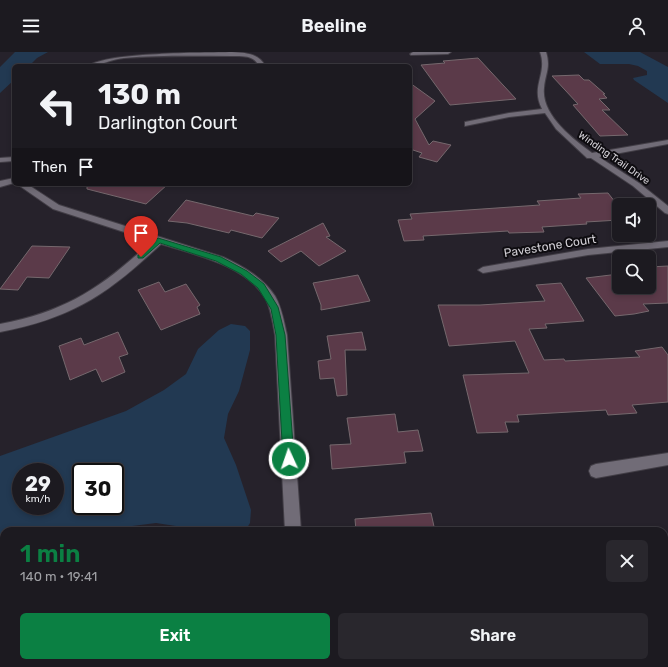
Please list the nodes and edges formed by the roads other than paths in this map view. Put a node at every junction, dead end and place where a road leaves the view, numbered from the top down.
1 (448, 52) edge
2 (544, 52) edge
3 (413, 54) dead end
4 (95, 64) edge
5 (261, 64) edge
6 (546, 111) junction
7 (468, 124) dead end
8 (668, 142) edge
9 (590, 156) junction
10 (12, 158) edge
11 (0, 160) edge
12 (12, 181) edge
13 (0, 184) edge
14 (24, 186) edge
15 (668, 211) edge
16 (158, 241) junction
17 (668, 244) edge
18 (483, 270) dead end
19 (0, 328) edge
20 (668, 459) edge
21 (596, 471) dead end
22 (293, 527) edge

1 - 3 street
2 - 6 street, Winding Trail Drive
4 - 5 street
6 - 7 street
6 - 9 street, Winding Trail Drive
8 - 9 street
9 - 15 street, Winding Trail Drive
10 - 11 street
12 - 13 street
14 - 16 street
16 - 19 street
16 - 22 street
17 - 18 street, Pavestone Court
20 - 21 street

